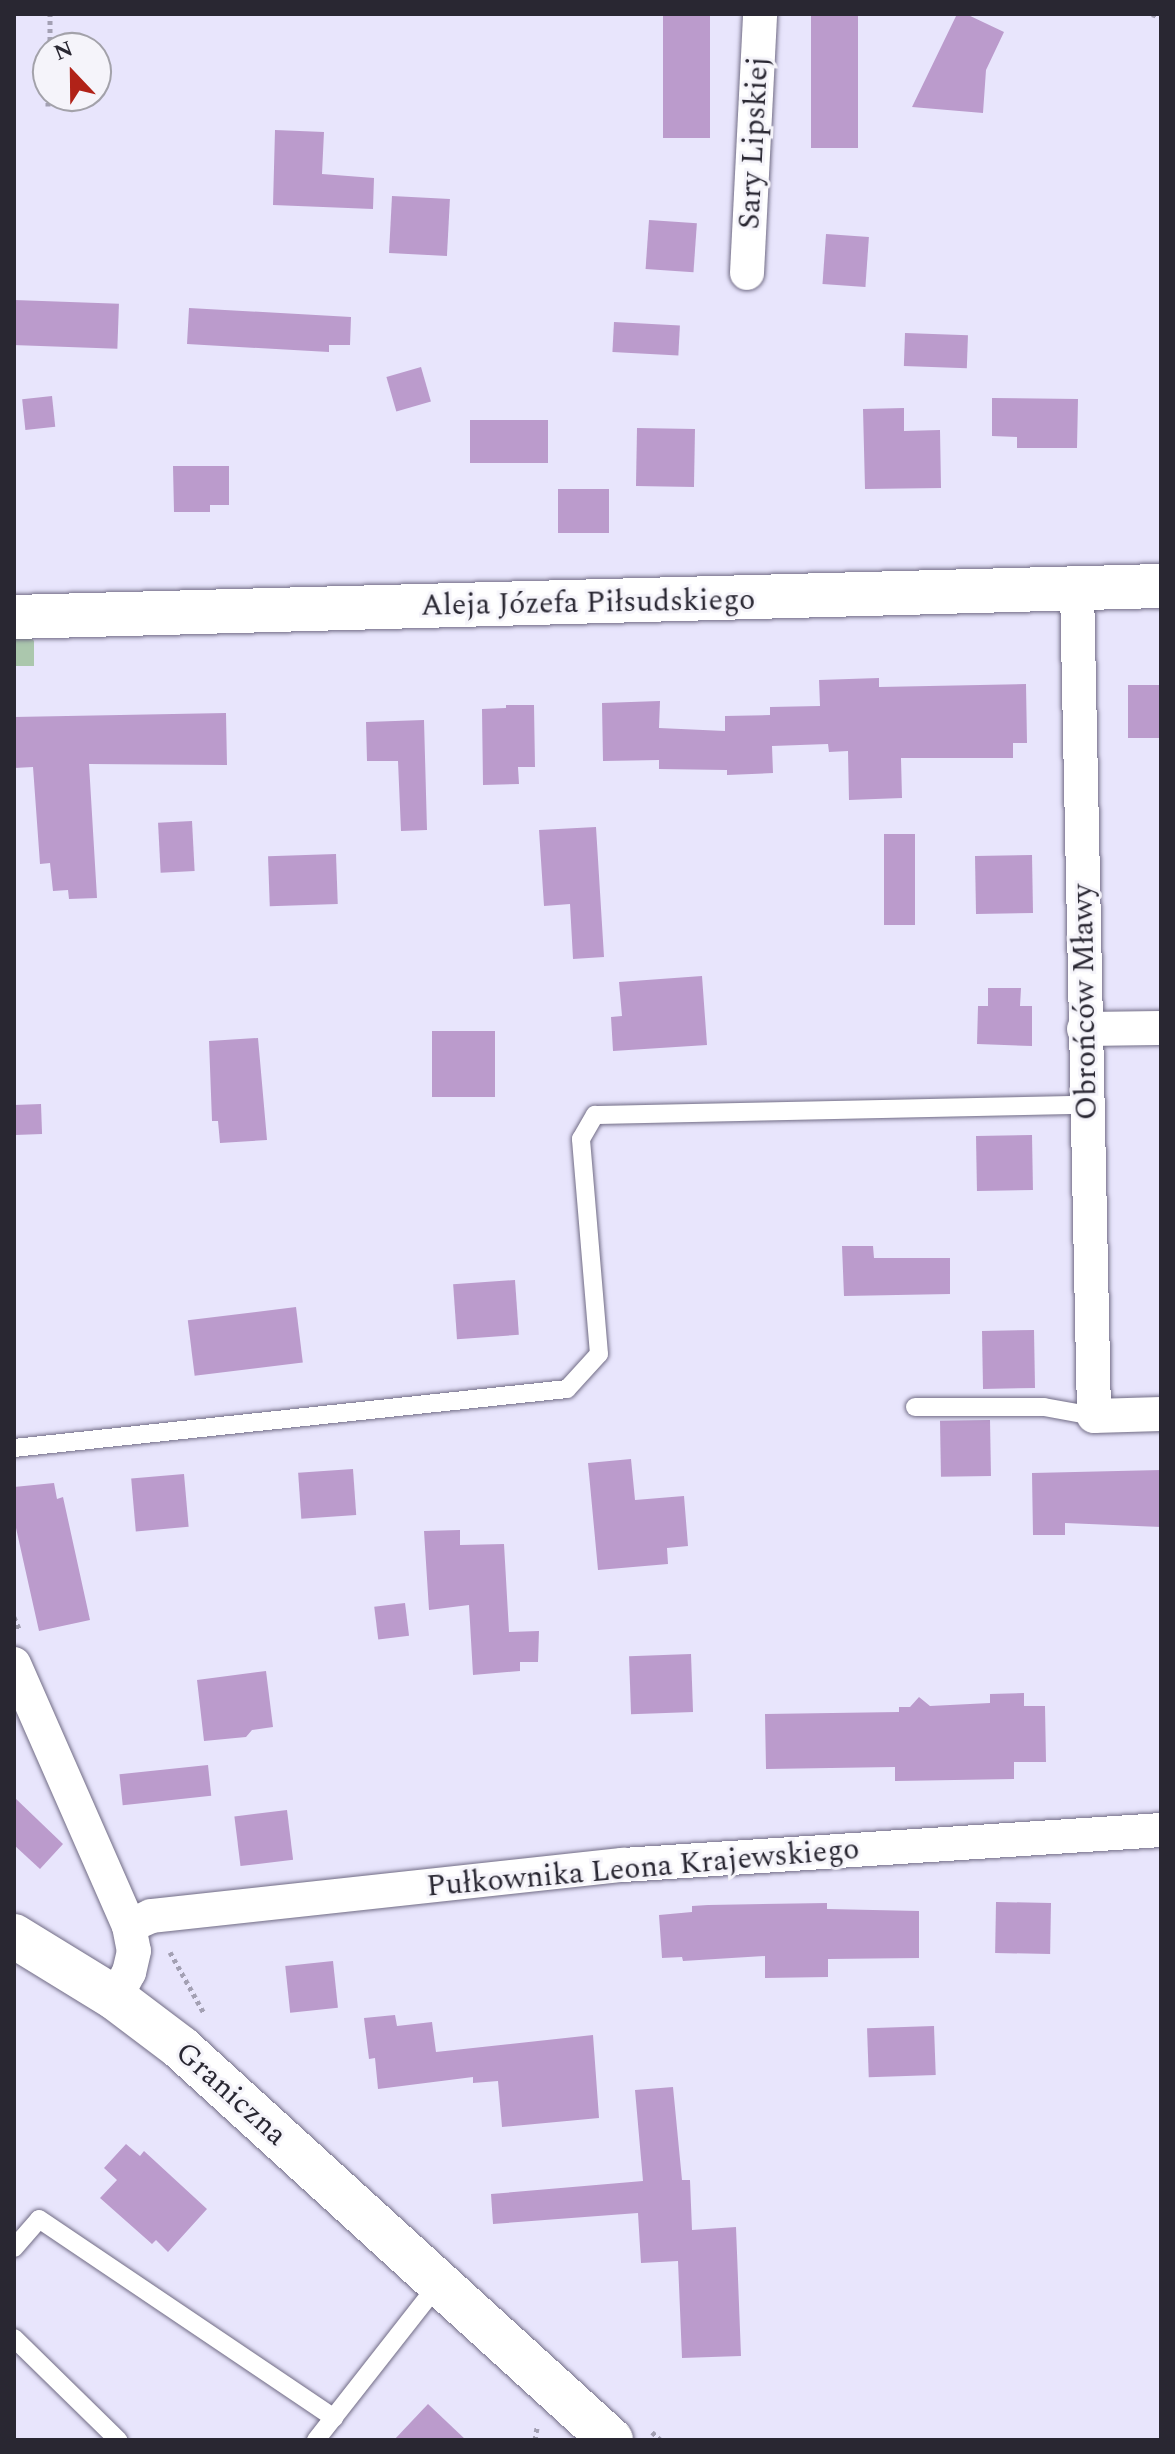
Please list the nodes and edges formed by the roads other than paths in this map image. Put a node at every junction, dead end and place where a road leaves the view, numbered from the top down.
1 (760, 14) edge
2 (747, 273) dead end
3 (1161, 586) edge
4 (1077, 588) junction
5 (14, 617) edge
6 (1161, 1028) edge
7 (1084, 1029) junction
8 (1086, 1105) junction
9 (915, 1407) dead end
10 (1161, 1414) edge
11 (1094, 1416) junction
12 (14, 1448) edge
13 (18, 1650) edge
14 (1161, 1830) edge
15 (140, 1921) junction
16 (14, 1936) edge
17 (115, 1998) junction
18 (14, 2248) edge
19 (439, 2283) junction
20 (14, 2338) edge
21 (334, 2418) junction
22 (630, 2435) edge
23 (118, 2440) edge
24 (316, 2440) edge

1 - 2 street, Sary Lipskiej
3 - 4 main road, Aleja Józefa Piłsudskiego
4 - 5 main road, Aleja Józefa Piłsudskiego
4 - 7 street, Obrońców Mławy
6 - 7 street
7 - 8 street, Obrońców Mławy
8 - 11 street, Obrońców Mławy
8 - 12 lane
9 - 11 lane
10 - 11 street
13 - 15 street
14 - 15 street, Pułkownika Leona Krajewskiego
15 - 17 street
16 - 17 main road, Graniczna
17 - 19 main road, Graniczna
18 - 21 lane
19 - 21 lane
19 - 22 main road, Graniczna
20 - 23 lane
21 - 24 lane

